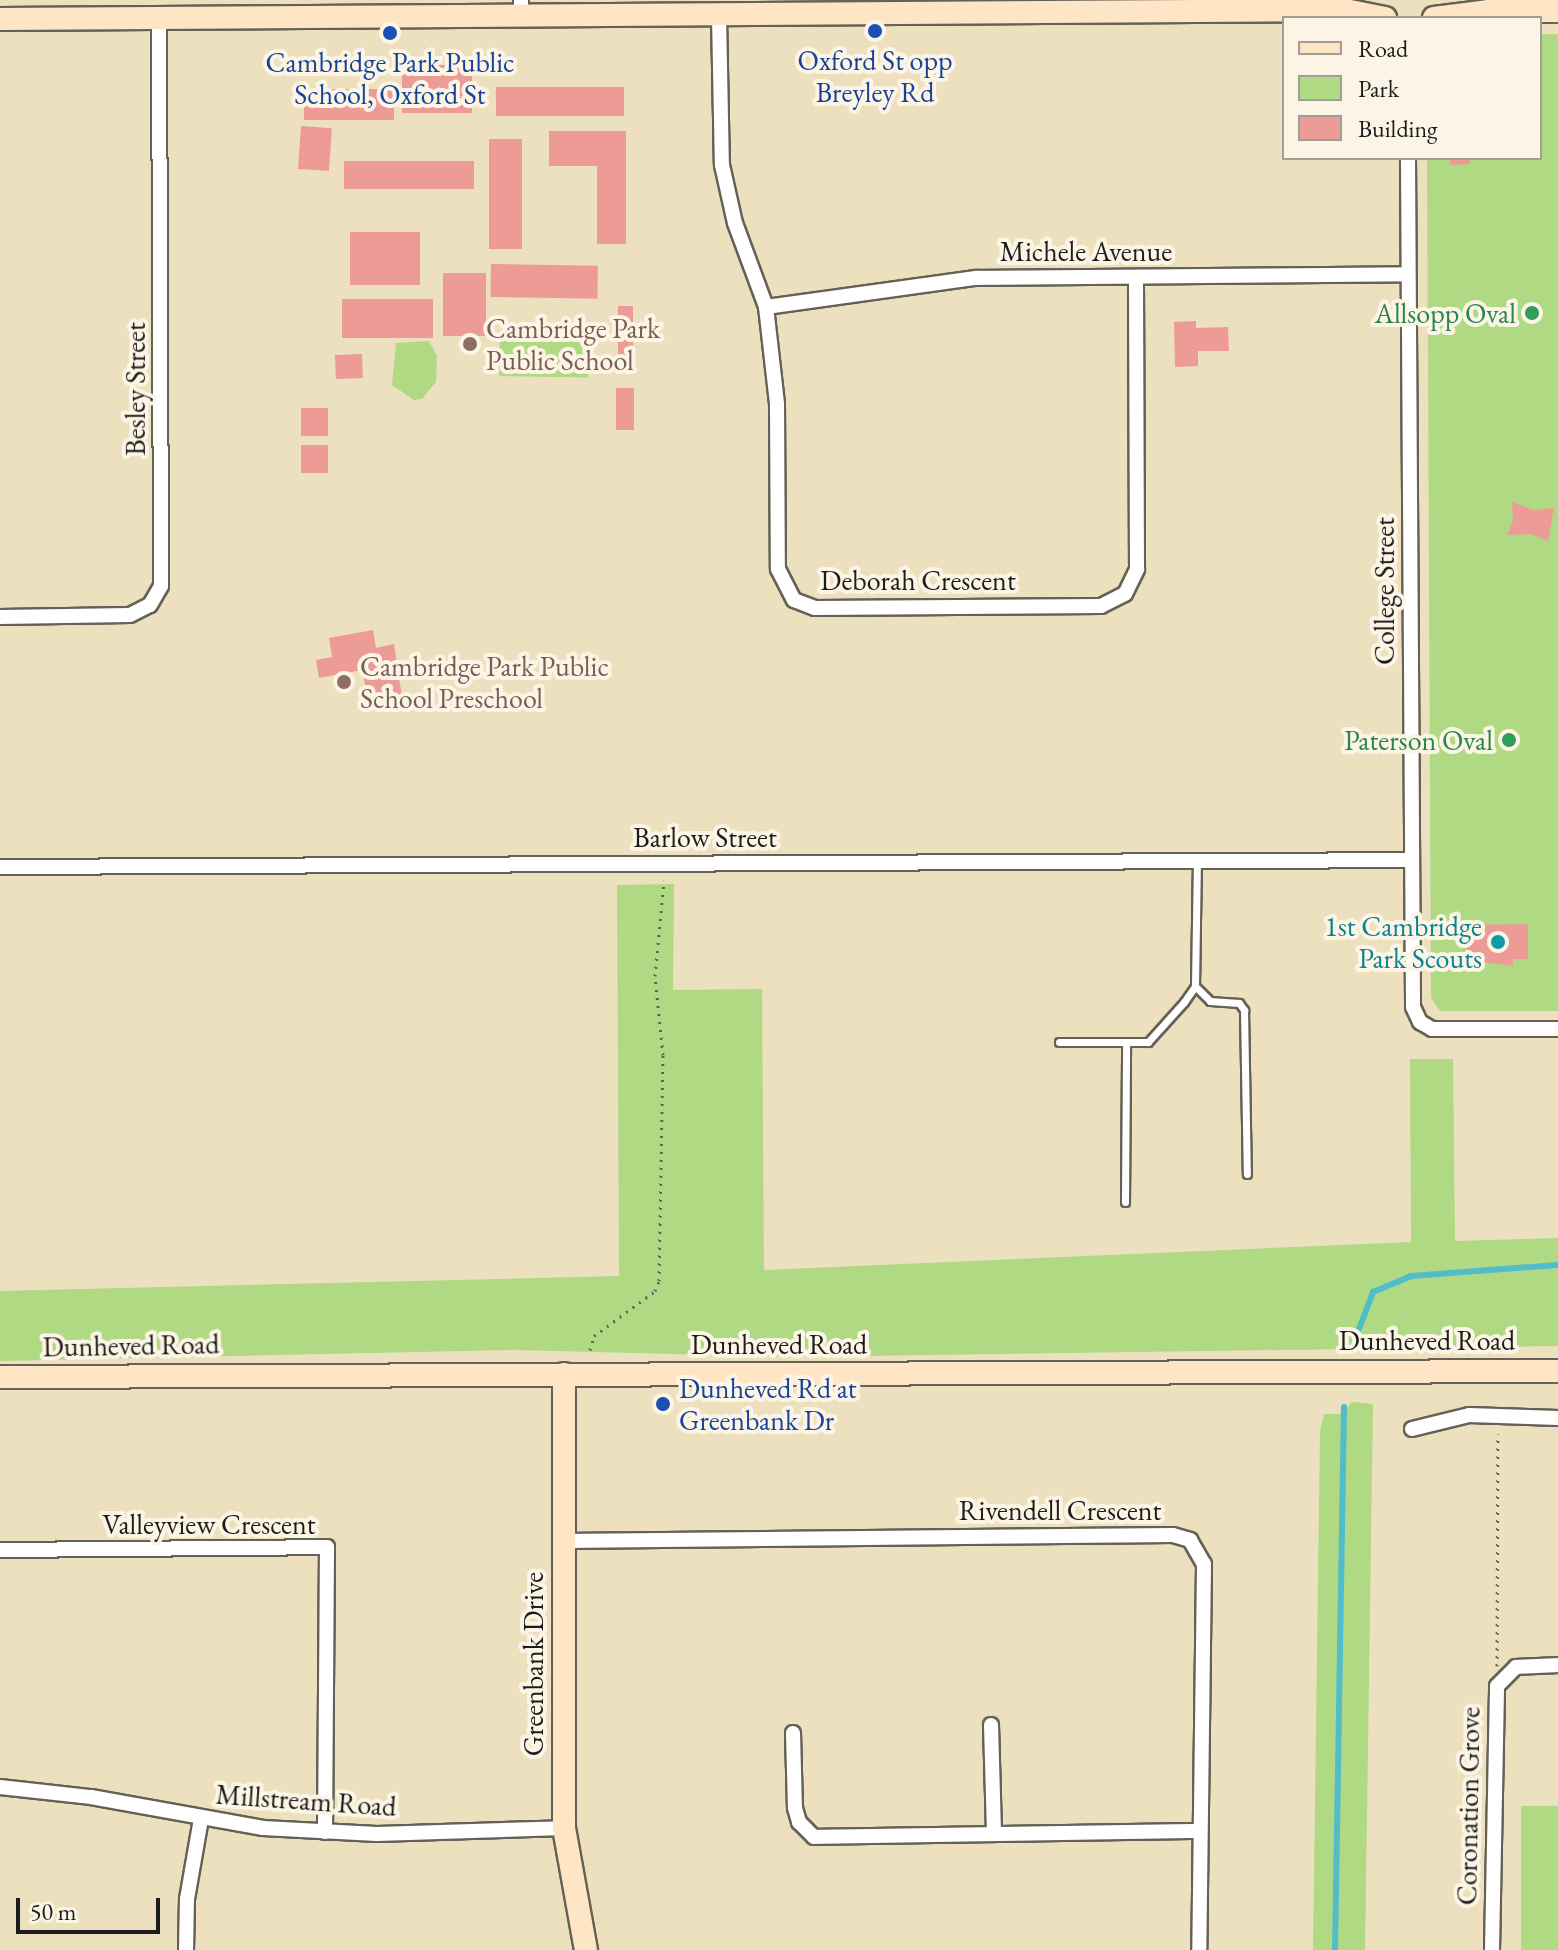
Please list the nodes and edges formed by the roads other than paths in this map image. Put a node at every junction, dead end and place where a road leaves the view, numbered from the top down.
1 (1388, 0) edge
2 (1428, 0) edge
3 (1107, 5) edge
4 (856, 6) edge
5 (521, 8) edge
6 (203, 9) edge
7 (1345, 10) junction
8 (1558, 11) edge
9 (1477, 12) junction
10 (719, 15) junction
11 (1377, 16) edge
12 (1448, 16) edge
13 (159, 17) junction
14 (0, 19) edge
15 (1408, 160) edge
16 (1408, 274) junction
17 (1136, 277) junction
18 (766, 307) junction
19 (0, 617) edge
20 (1411, 860) junction
21 (1197, 861) junction
22 (0, 867) edge
23 (1195, 986) junction
24 (1558, 1029) edge
25 (1059, 1042) dead end
26 (1126, 1042) junction
27 (1247, 1174) dead end
28 (1125, 1202) dead end
29 (1558, 1371) edge
30 (564, 1374) junction
31 (0, 1377) edge
32 (1558, 1418) edge
33 (1412, 1429) dead end
34 (562, 1541) junction
35 (0, 1550) edge
36 (1558, 1665) edge
37 (991, 1725) dead end
38 (793, 1733) dead end
39 (0, 1787) edge
40 (201, 1819) junction
41 (564, 1828) junction
42 (1200, 1831) junction
43 (325, 1832) junction
44 (994, 1834) junction
45 (186, 1950) edge
46 (586, 1950) edge
47 (1199, 1950) edge
48 (1492, 1950) edge

1 - 7 street
2 - 9 street
3 - 4 street
3 - 7 street
4 - 10 street
5 - 6 street
5 - 10 street
6 - 13 street
7 - 11 street
8 - 9 street
9 - 12 street
10 - 18 street, Deborah Crescent
13 - 14 street
13 - 19 street, Besley Street
15 - 16 street, College Street
16 - 17 street, Michele Avenue
16 - 20 street, College Street
17 - 18 street, Michele Avenue
17 - 18 street, Deborah Crescent
20 - 21 street, Barlow Street
20 - 24 street, College Street
21 - 22 street, Barlow Street
21 - 23 lane
23 - 26 lane
23 - 27 lane
25 - 26 lane
26 - 28 lane
29 - 30 street, Dunheved Road
30 - 31 street, Dunheved Road
30 - 34 street, Greenbank Drive
32 - 33 street
34 - 41 street, Greenbank Drive
34 - 42 street, Rivendell Crescent
35 - 43 street, Valleyview Crescent
36 - 48 street, Coronation Grove
37 - 44 street
38 - 44 street
39 - 40 street, Millstream Road
40 - 43 street, Millstream Road
40 - 45 street
41 - 43 street, Millstream Road
41 - 46 street, Greenbank Drive
42 - 44 street
42 - 47 street, Rivendell Crescent

